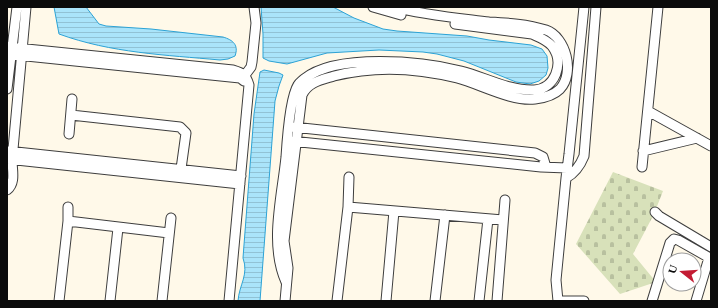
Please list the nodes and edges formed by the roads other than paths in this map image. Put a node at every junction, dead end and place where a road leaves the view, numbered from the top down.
1 (17, 7) edge
2 (26, 7) edge
3 (254, 7) edge
4 (373, 7) edge
5 (393, 7) edge
6 (584, 7) edge
7 (596, 7) edge
8 (658, 7) edge
9 (9, 50) edge
10 (22, 52) junction
11 (243, 77) junction
12 (7, 89) edge
13 (72, 98) dead end
14 (648, 111) junction
15 (71, 115) junction
16 (294, 127) junction
17 (69, 134) dead end
18 (697, 138) junction
19 (292, 141) junction
20 (711, 146) edge
21 (644, 151) junction
22 (9, 155) edge
23 (546, 167) junction
24 (642, 167) dead end
25 (567, 168) junction
26 (180, 174) junction
27 (349, 177) dead end
28 (566, 178) junction
29 (238, 180) junction
30 (7, 190) edge
31 (505, 200) dead end
32 (68, 207) dead end
33 (348, 207) junction
34 (394, 211) junction
35 (655, 212) dead end
36 (444, 215) junction
37 (171, 218) dead end
38 (488, 219) junction
39 (503, 220) junction
40 (68, 221) junction
41 (118, 228) junction
42 (169, 233) junction
43 (711, 247) edge
44 (59, 301) edge
45 (110, 301) edge
46 (162, 301) edge
47 (223, 301) edge
48 (229, 301) edge
49 (285, 301) edge
50 (337, 301) edge
51 (386, 301) edge
52 (435, 301) edge
53 (479, 301) edge
54 (497, 301) edge
55 (558, 301) edge
56 (562, 301) edge
57 (584, 301) edge
58 (652, 301) edge
59 (696, 301) edge

1 - 9 street
2 - 10 street
3 - 11 street
4 - 16 street
5 - 16 street
6 - 25 street
7 - 28 street
8 - 14 street
9 - 10 street
9 - 12 street
10 - 11 street
10 - 22 street
11 - 29 street
13 - 15 street
14 - 18 street
14 - 21 street
15 - 17 street
15 - 26 street
16 - 19 street
16 - 23 street
18 - 20 street
18 - 21 street
19 - 23 street
19 - 49 street
21 - 24 street
22 - 26 street
22 - 30 street
23 - 25 street
25 - 28 street
26 - 29 street
27 - 33 street
28 - 55 street
29 - 47 street
29 - 48 street
31 - 39 street
32 - 40 street
33 - 34 street
33 - 50 street
34 - 36 street
34 - 51 street
35 - 43 street
36 - 38 street
36 - 52 street
37 - 42 street
38 - 39 street
38 - 53 street
39 - 54 street
40 - 41 street
40 - 44 street
41 - 42 street
41 - 45 street
42 - 46 street
56 - 57 street
58 - 59 street

